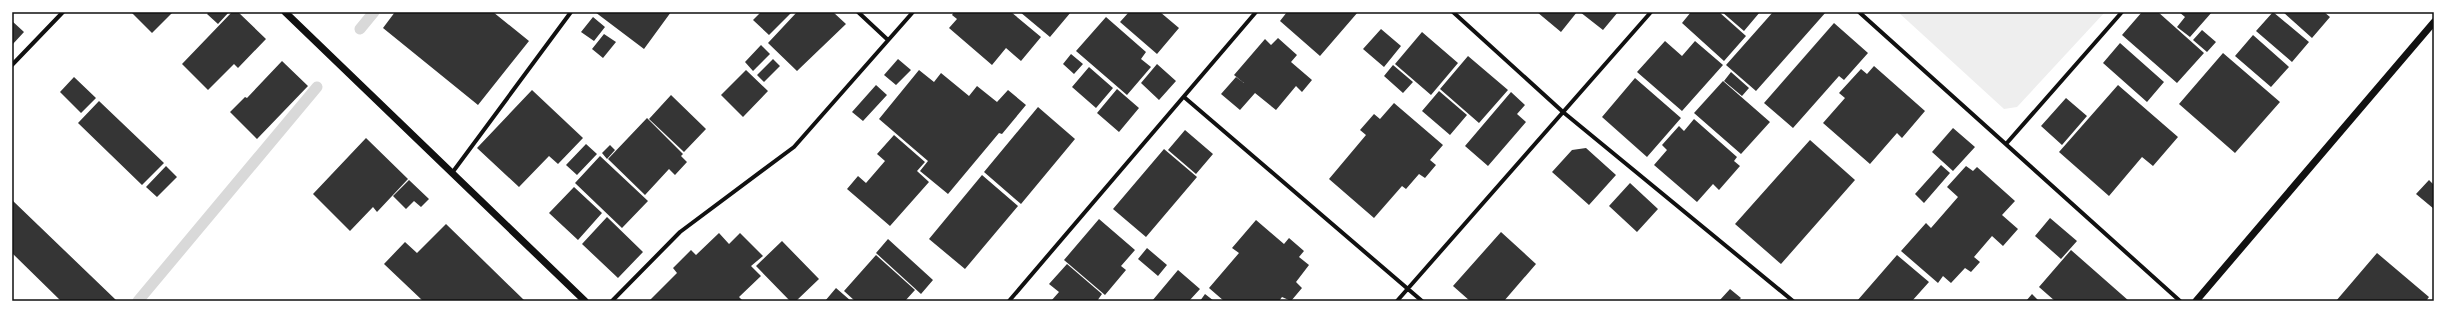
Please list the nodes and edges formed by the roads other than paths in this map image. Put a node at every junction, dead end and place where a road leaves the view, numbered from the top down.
1 (63, 12) edge
2 (285, 12) edge
3 (571, 12) edge
4 (858, 12) edge
5 (913, 12) edge
6 (1256, 12) edge
7 (1453, 12) edge
8 (1651, 12) edge
9 (1859, 12) edge
10 (2122, 12) edge
11 (2434, 22) edge
12 (888, 40) junction
13 (12, 65) edge
14 (1184, 97) junction
15 (1563, 112) junction
16 (2006, 144) junction
17 (452, 173) junction
18 (1408, 289) junction
19 (585, 301) edge
20 (612, 301) edge
21 (1009, 301) edge
22 (1397, 301) edge
23 (1422, 301) edge
24 (1793, 301) edge
25 (2180, 301) edge
26 (2196, 301) edge

1 - 13 street
2 - 17 street
3 - 17 street
4 - 12 street
5 - 12 street
6 - 14 street
7 - 15 street
8 - 15 street
9 - 16 street
10 - 16 street
11 - 26 street
12 - 20 street
14 - 18 street
14 - 21 street
15 - 18 street
15 - 24 street
16 - 25 street
17 - 19 street
18 - 22 street
18 - 23 street

